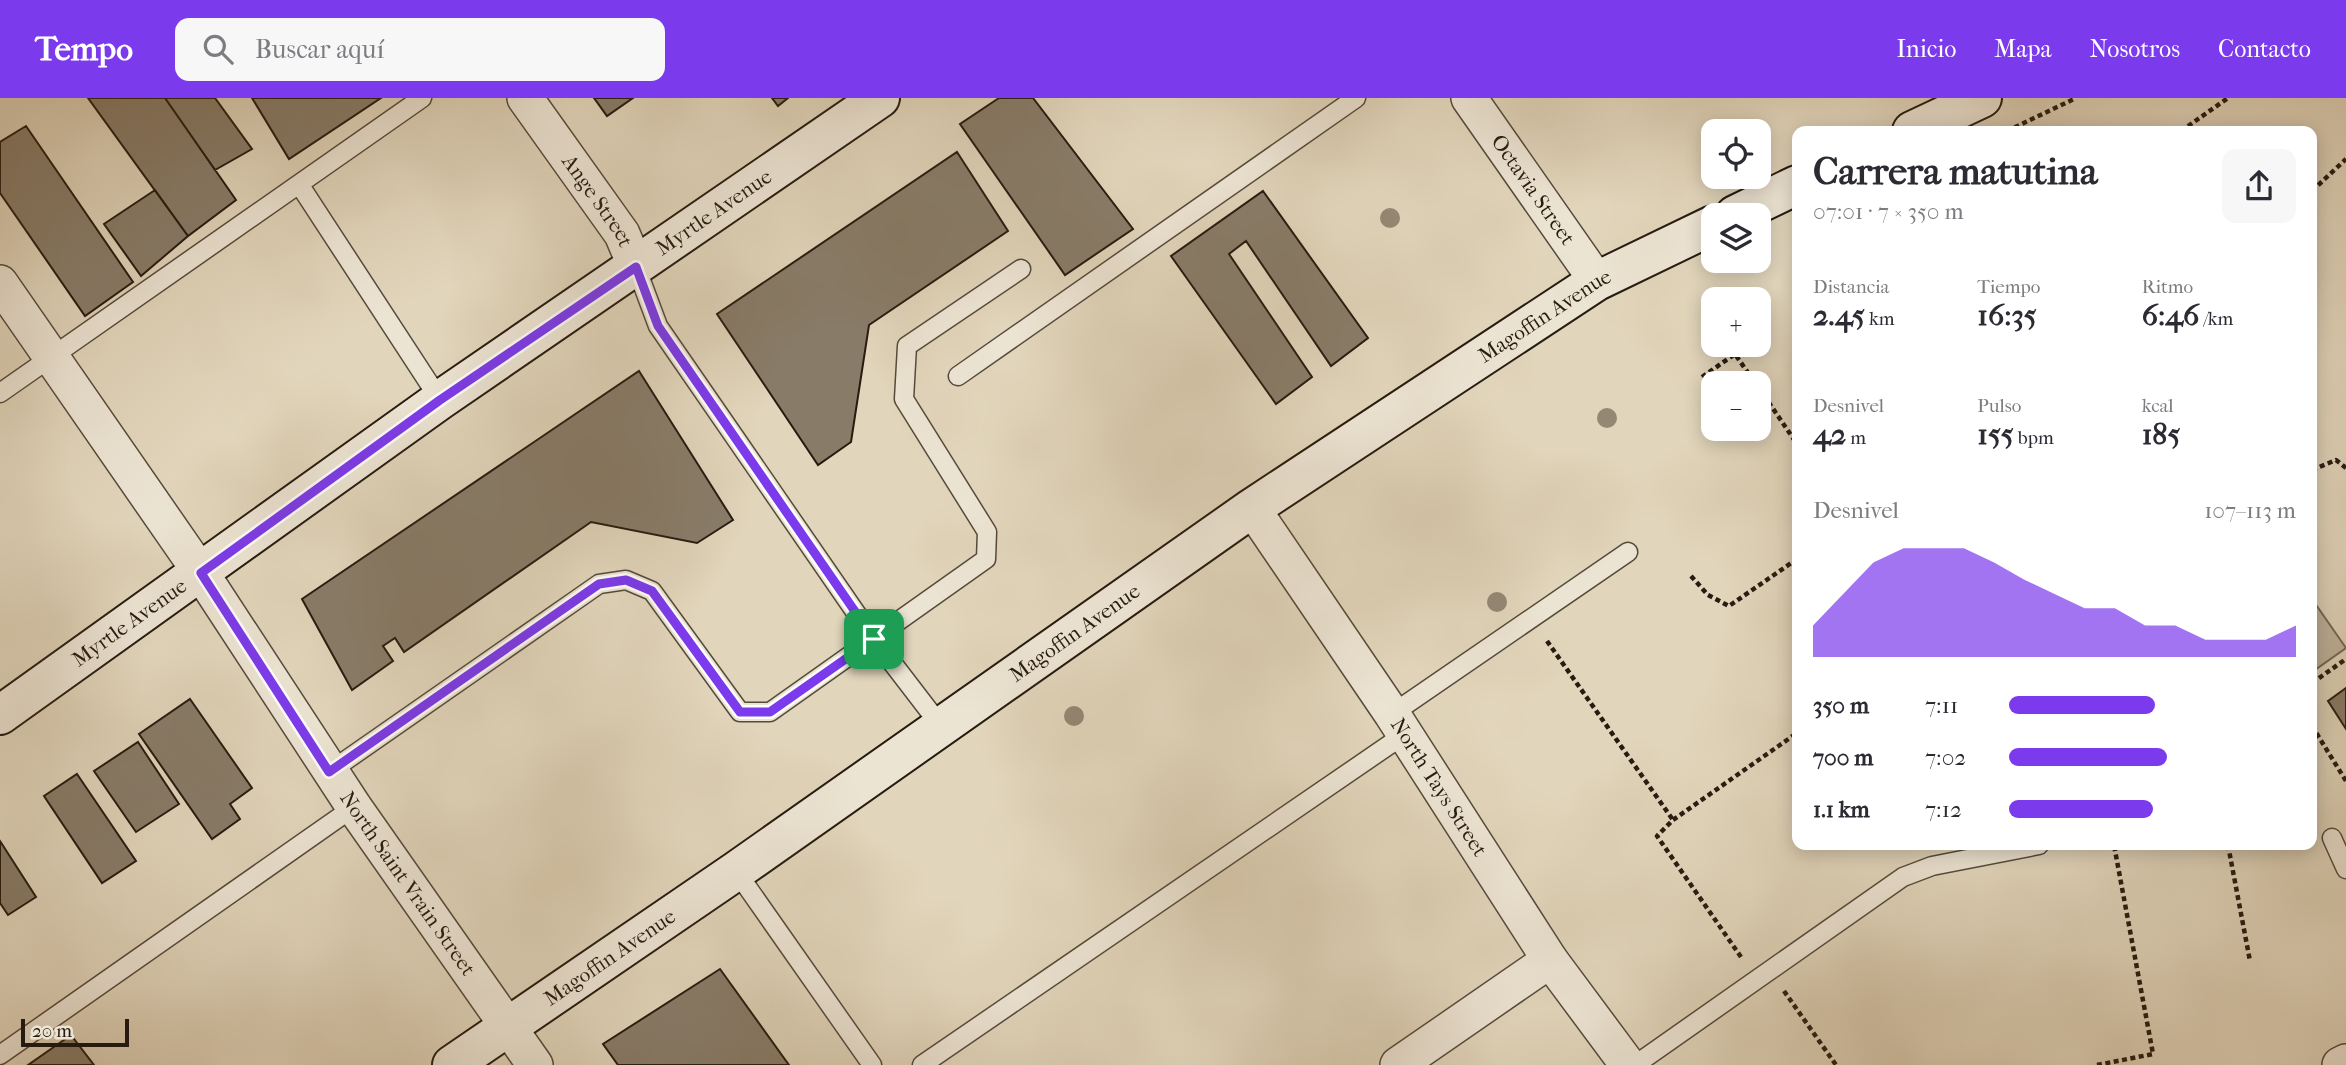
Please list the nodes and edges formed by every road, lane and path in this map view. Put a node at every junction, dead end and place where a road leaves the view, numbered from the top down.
1 (422, 98) edge
2 (525, 98) edge
3 (880, 98) edge
4 (1356, 98) edge
5 (1469, 98) edge
6 (1982, 98) edge
7 (2076, 98) edge
8 (2228, 98) edge
9 (1923, 126) edge
10 (2022, 126) edge
11 (2188, 126) edge
12 (2346, 159) edge
13 (299, 184) junction
14 (2317, 186) edge
15 (1792, 188) edge
16 (1760, 203) edge
17 (1701, 231) edge
18 (636, 267) junction
19 (1021, 270) dead end
20 (1597, 281) junction
21 (0, 283) edge
22 (51, 358) junction
23 (1711, 371) edge
24 (1747, 371) edge
25 (958, 376) dead end
26 (0, 393) edge
27 (440, 400) junction
28 (1771, 406) edge
29 (1792, 437) edge
30 (2317, 468) edge
31 (2346, 468) edge
32 (1252, 508) junction
33 (1628, 552) dead end
34 (1792, 562) edge
35 (201, 573) junction
36 (1691, 576) dead end
37 (874, 639) junction
38 (1546, 639) dead end
39 (2346, 659) edge
40 (2317, 679) edge
41 (0, 715) edge
42 (1399, 724) junction
43 (940, 725) junction
44 (2317, 734) edge
45 (1792, 737) edge
46 (329, 772) junction
47 (2346, 781) edge
48 (354, 807) junction
49 (1673, 820) junction
50 (2332, 838) dead end
51 (2014, 850) edge
52 (2116, 850) edge
53 (2229, 850) edge
54 (2346, 869) edge
55 (736, 871) junction
56 (1550, 960) junction
57 (1744, 961) dead end
58 (2250, 961) dead end
59 (1781, 987) dead end
60 (507, 1026) junction
61 (0, 1055) edge
62 (2346, 1062) edge
63 (453, 1065) edge
64 (536, 1065) edge
65 (872, 1065) edge
66 (922, 1065) edge
67 (1398, 1065) edge
68 (1628, 1065) edge
69 (1635, 1065) edge
70 (1836, 1065) edge
71 (2097, 1065) edge
72 (2340, 1065) edge

1 - 13 lane
2 - 18 street, Ange Street
3 - 18 street, Myrtle Avenue
4 - 25 lane
5 - 20 street, Octavia Street
6 - 9 street
7 - 10 path
8 - 11 path
12 - 14 path
13 - 22 lane
13 - 27 lane
15 - 16 street
17 - 20 street, Magoffin Avenue
18 - 27 street, Myrtle Avenue
18 - 37 lane, Ange Street
19 - 37 lane
20 - 32 street, Magoffin Avenue
21 - 22 street, North Saint Vrain Street
22 - 26 lane
22 - 35 street, North Saint Vrain Street
23 - 24 path
27 - 35 street, Myrtle Avenue
28 - 29 path
30 - 31 path
32 - 42 street, North Tays Street
32 - 43 street, Magoffin Avenue
33 - 42 lane
34 - 36 path
35 - 41 street, Myrtle Avenue
35 - 46 street, North Saint Vrain Street
37 - 43 lane, Ange Street
37 - 46 lane
38 - 49 path
39 - 40 path
42 - 56 street, North Tays Street
42 - 66 lane
43 - 55 street, Magoffin Avenue
44 - 47 path
45 - 49 path
46 - 48 street, North Saint Vrain Street
48 - 60 street, North Saint Vrain Street
48 - 61 lane
49 - 57 path
50 - 54 lane
51 - 69 lane
52 - 71 path
53 - 58 path
55 - 60 street, Magoffin Avenue
55 - 65 lane
56 - 67 street
56 - 68 street, North Tays Street
59 - 70 path
60 - 63 street, Magoffin Avenue
60 - 64 street, North Saint Vrain Street
62 - 72 street

